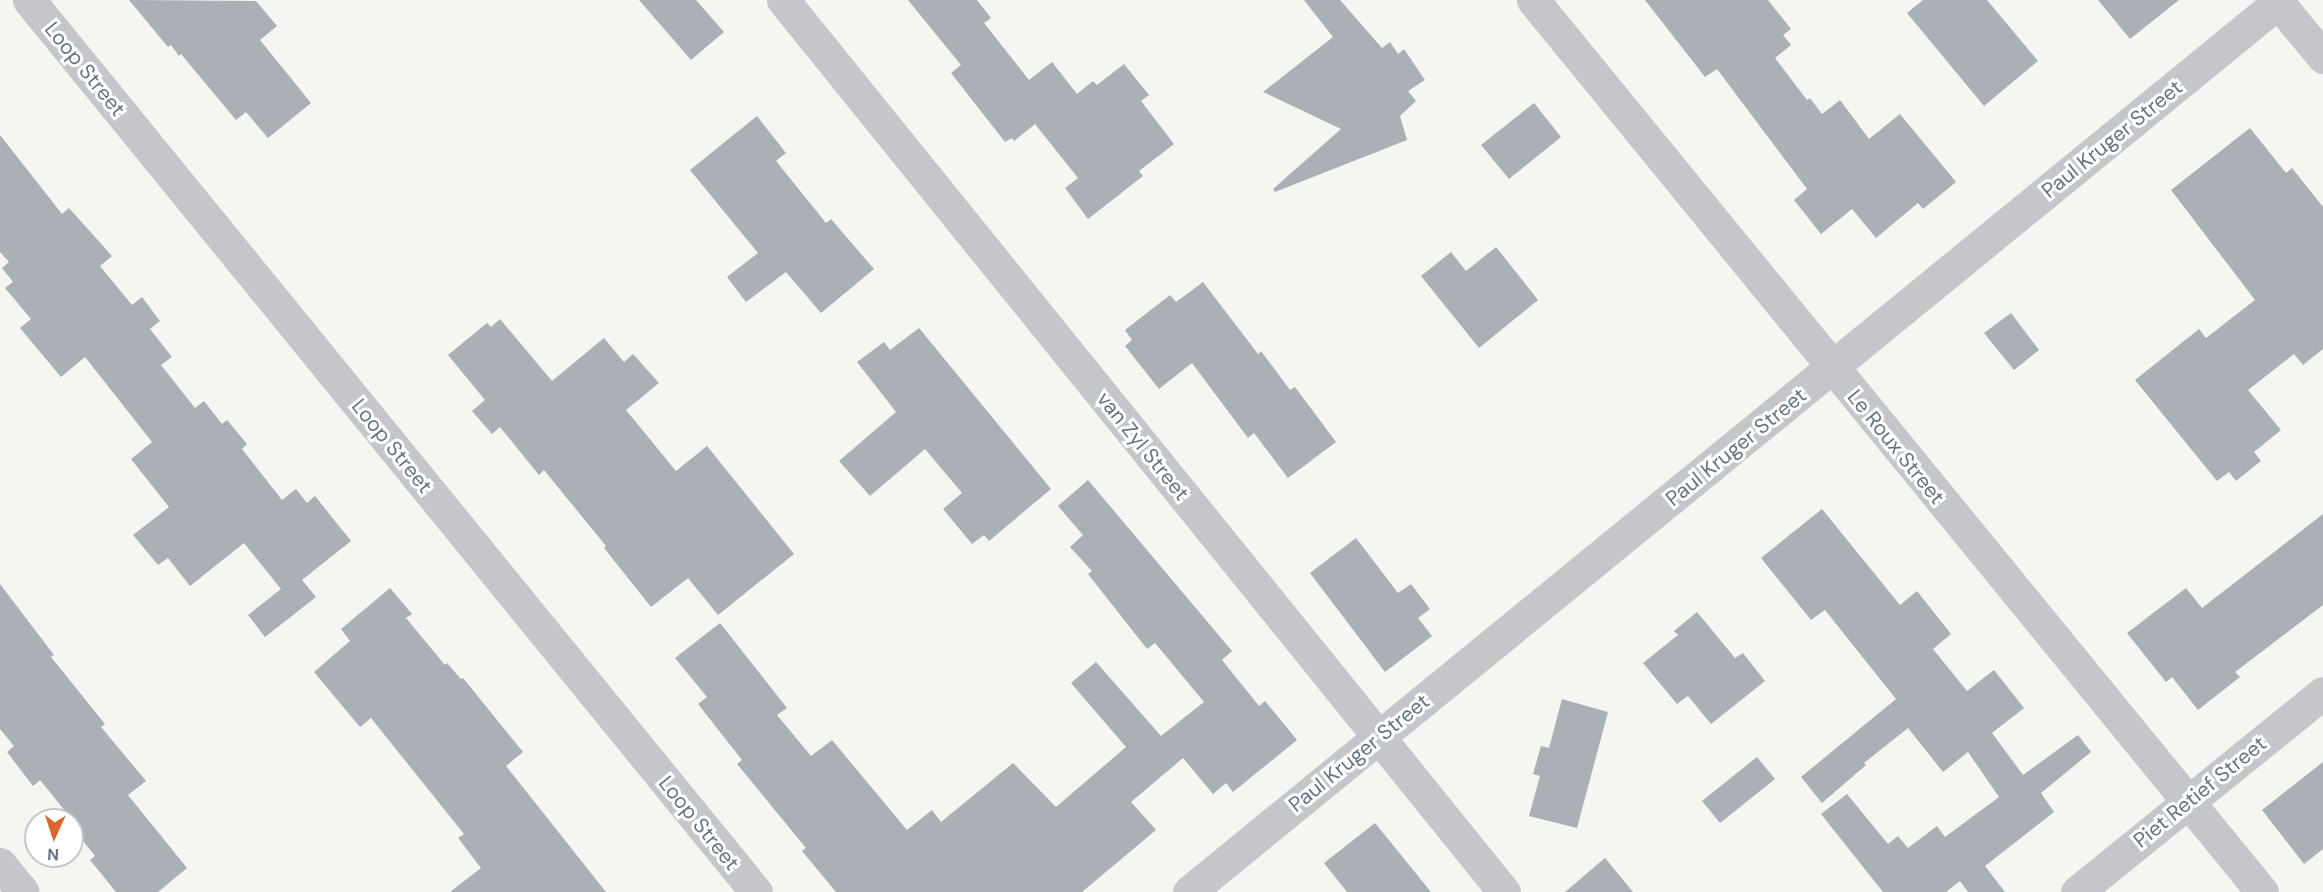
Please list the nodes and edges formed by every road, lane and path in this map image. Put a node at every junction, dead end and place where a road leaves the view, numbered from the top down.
1 (29, 0) edge
2 (783, 0) edge
3 (1533, 0) edge
4 (2279, 1) edge
5 (2323, 57) edge
6 (1833, 368) junction
7 (2323, 693) edge
8 (1378, 738) junction
9 (2187, 802) junction
10 (0, 864) edge
11 (23, 892) edge
12 (756, 892) edge
13 (1189, 892) edge
14 (1504, 892) edge
15 (2077, 892) edge
16 (2262, 892) edge

1 - 12 street, Loop Street
2 - 8 street, van Zyl Street
3 - 6 street, Le Roux Street
4 - 5 street
4 - 6 street, Paul Kruger Street
6 - 8 street, Paul Kruger Street
6 - 9 street, Le Roux Street
7 - 9 street, Piet Retief Street
8 - 13 street, Paul Kruger Street
8 - 14 street, van Zyl Street
9 - 15 street, Piet Retief Street
9 - 16 street, Le Roux Street
10 - 11 street

